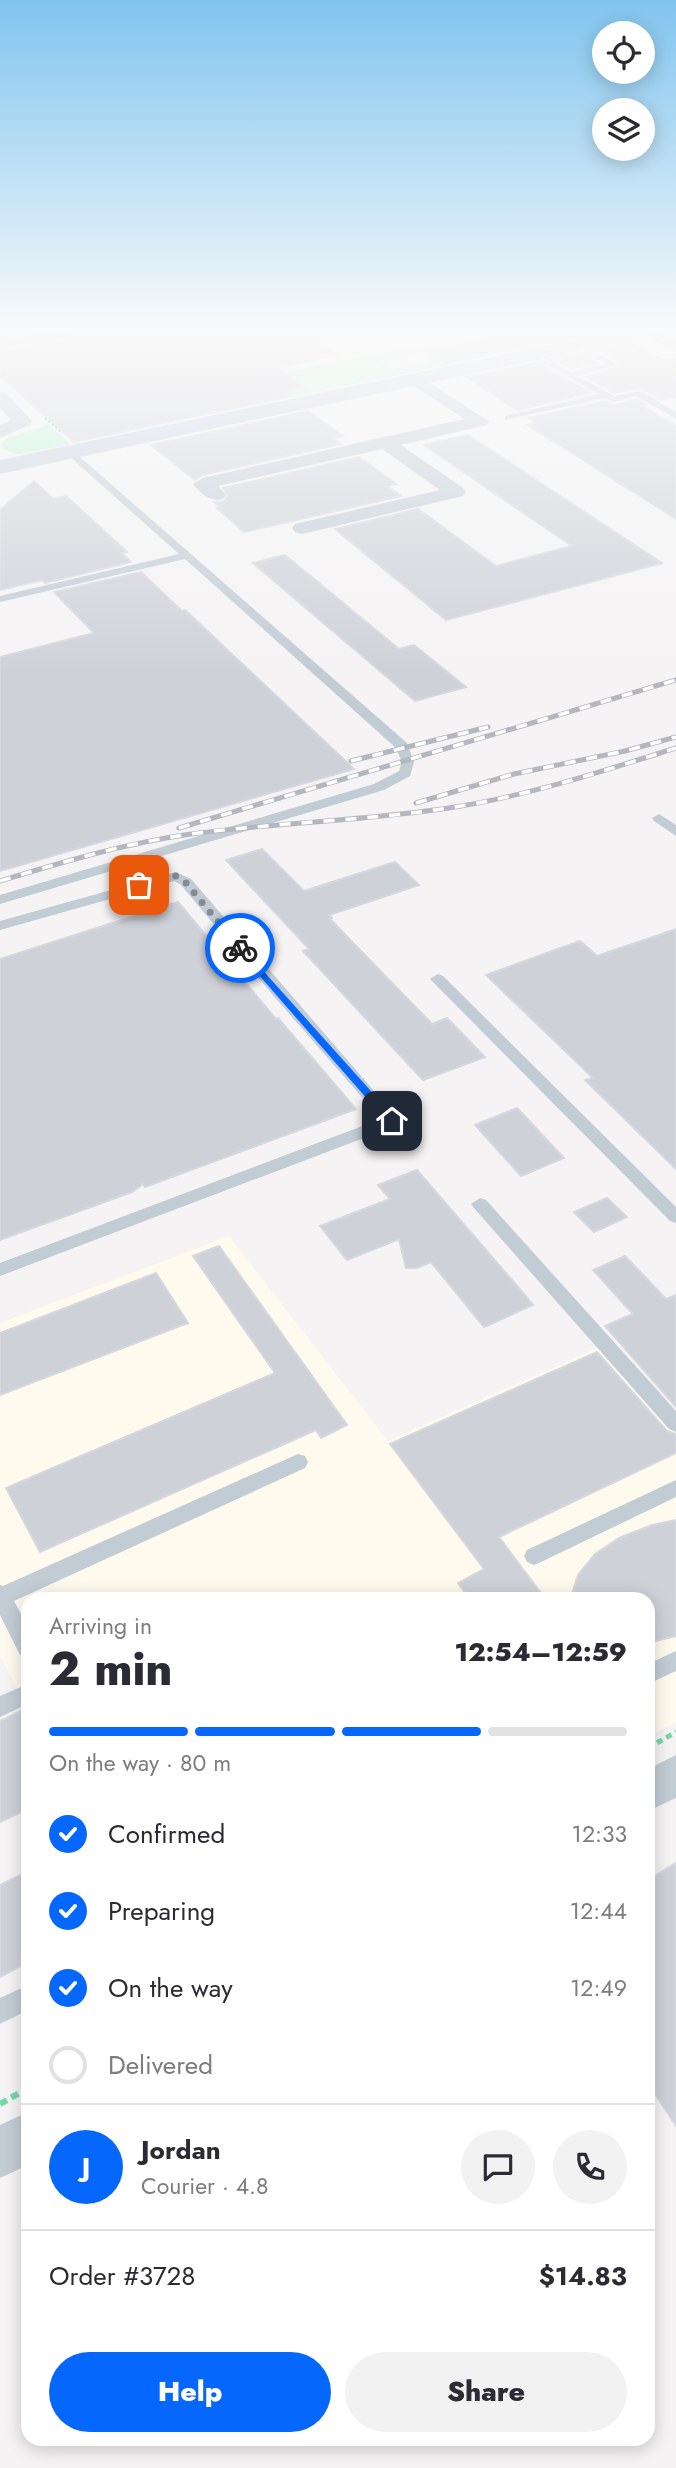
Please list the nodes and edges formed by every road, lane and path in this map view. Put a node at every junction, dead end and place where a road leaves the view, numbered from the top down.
1 (118, 443) edge
2 (380, 443) edge
3 (387, 443) edge
4 (72, 453) junction
5 (2, 464) edge
6 (216, 495) dead end
7 (302, 528) dead end
8 (186, 556) junction
9 (0, 599) edge
10 (659, 818) dead end
11 (676, 832) edge
12 (0, 900) edge
13 (0, 926) edge
14 (438, 979) dead end
15 (480, 1204) dead end
16 (676, 1217) edge
17 (0, 1270) edge
18 (676, 1424) edge
19 (298, 1462) dead end
20 (676, 1488) edge
21 (534, 1556) dead end
22 (1, 1595) edge
23 (21, 1634) edge
24 (676, 1660) edge
25 (655, 1671) edge
26 (21, 1697) edge
27 (0, 1707) edge
28 (676, 1731) edge
29 (655, 1744) edge
30 (676, 1775) edge
31 (655, 1787) edge
32 (21, 2001) edge
33 (0, 2012) edge
34 (21, 2092) edge
35 (0, 2104) edge
36 (21, 2141) edge
37 (0, 2152) edge

1 - 4 street
2 - 6 street
3 - 7 street
4 - 5 street
4 - 8 lane
8 - 9 lane
8 - 12 lane
10 - 11 lane
13 - 17 lane
14 - 16 lane
15 - 18 lane
19 - 22 lane
20 - 21 lane
22 - 23 lane
24 - 25 lane
26 - 27 lane
28 - 29 path
30 - 31 street
32 - 33 lane
34 - 35 path
36 - 37 street

